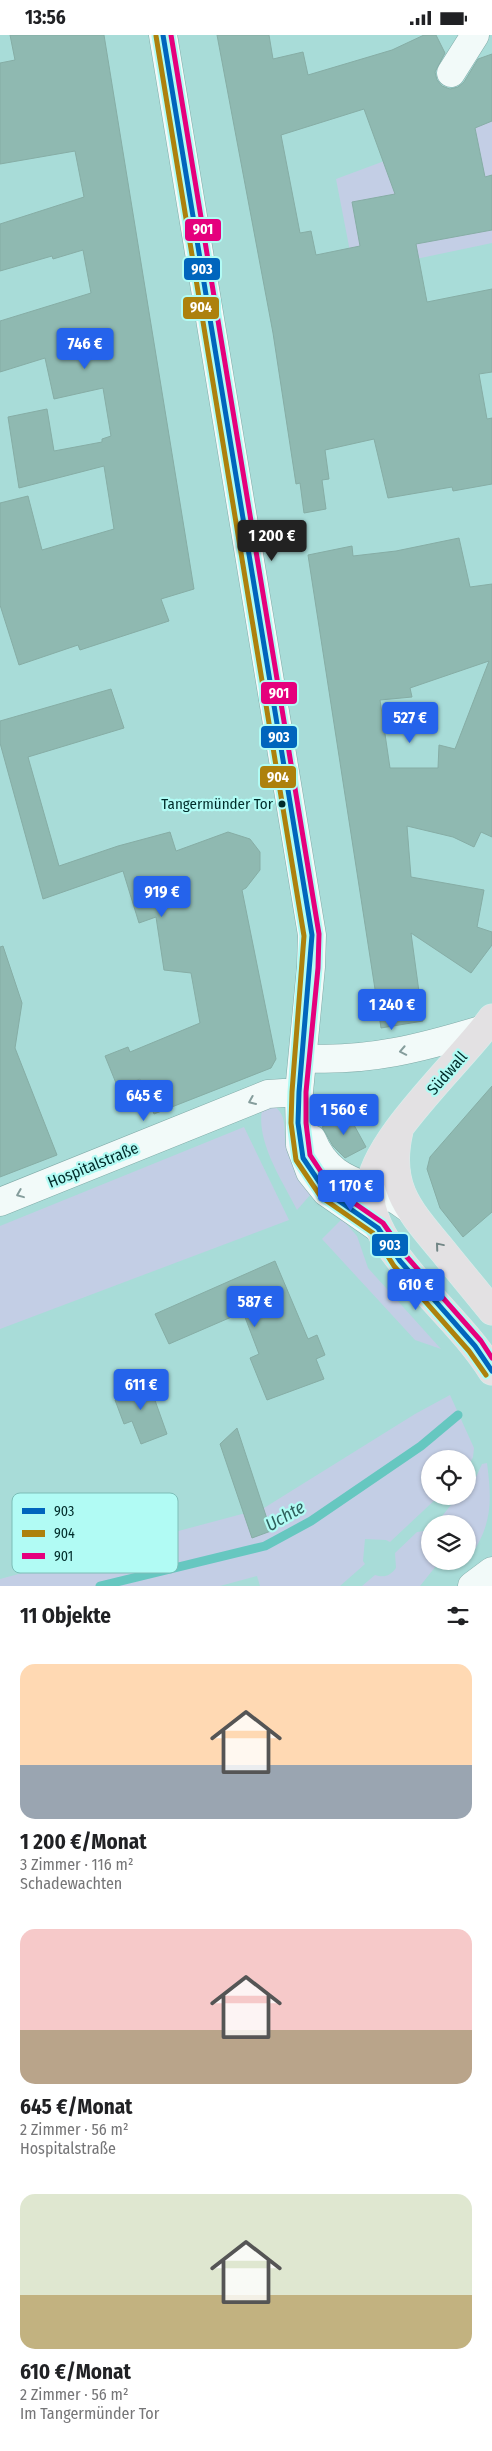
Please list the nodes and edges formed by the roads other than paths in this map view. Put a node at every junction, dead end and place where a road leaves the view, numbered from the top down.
1 (163, 35) edge
2 (474, 35) edge
3 (451, 73) dead end
4 (488, 1024) edge
5 (303, 1058) junction
6 (299, 1092) junction
7 (400, 1127) junction
8 (370, 1189) junction
9 (0, 1202) edge
10 (408, 1208) junction
11 (378, 1227) junction
12 (492, 1311) edge
13 (492, 1371) edge
14 (492, 1571) edge
15 (472, 1586) edge

1 - 5 street
2 - 3 street
4 -> 5 street
4 - 7 main road, Südwall
5 - 6 street
6 - 8 street
6 -> 9 street, Hospitalstraße
6 - 11 street
7 - 8 main road, Südwall
7 - 10 main road
8 - 10 street
8 - 11 main road
12 -> 10 main road
11 - 13 main road
14 - 15 street

